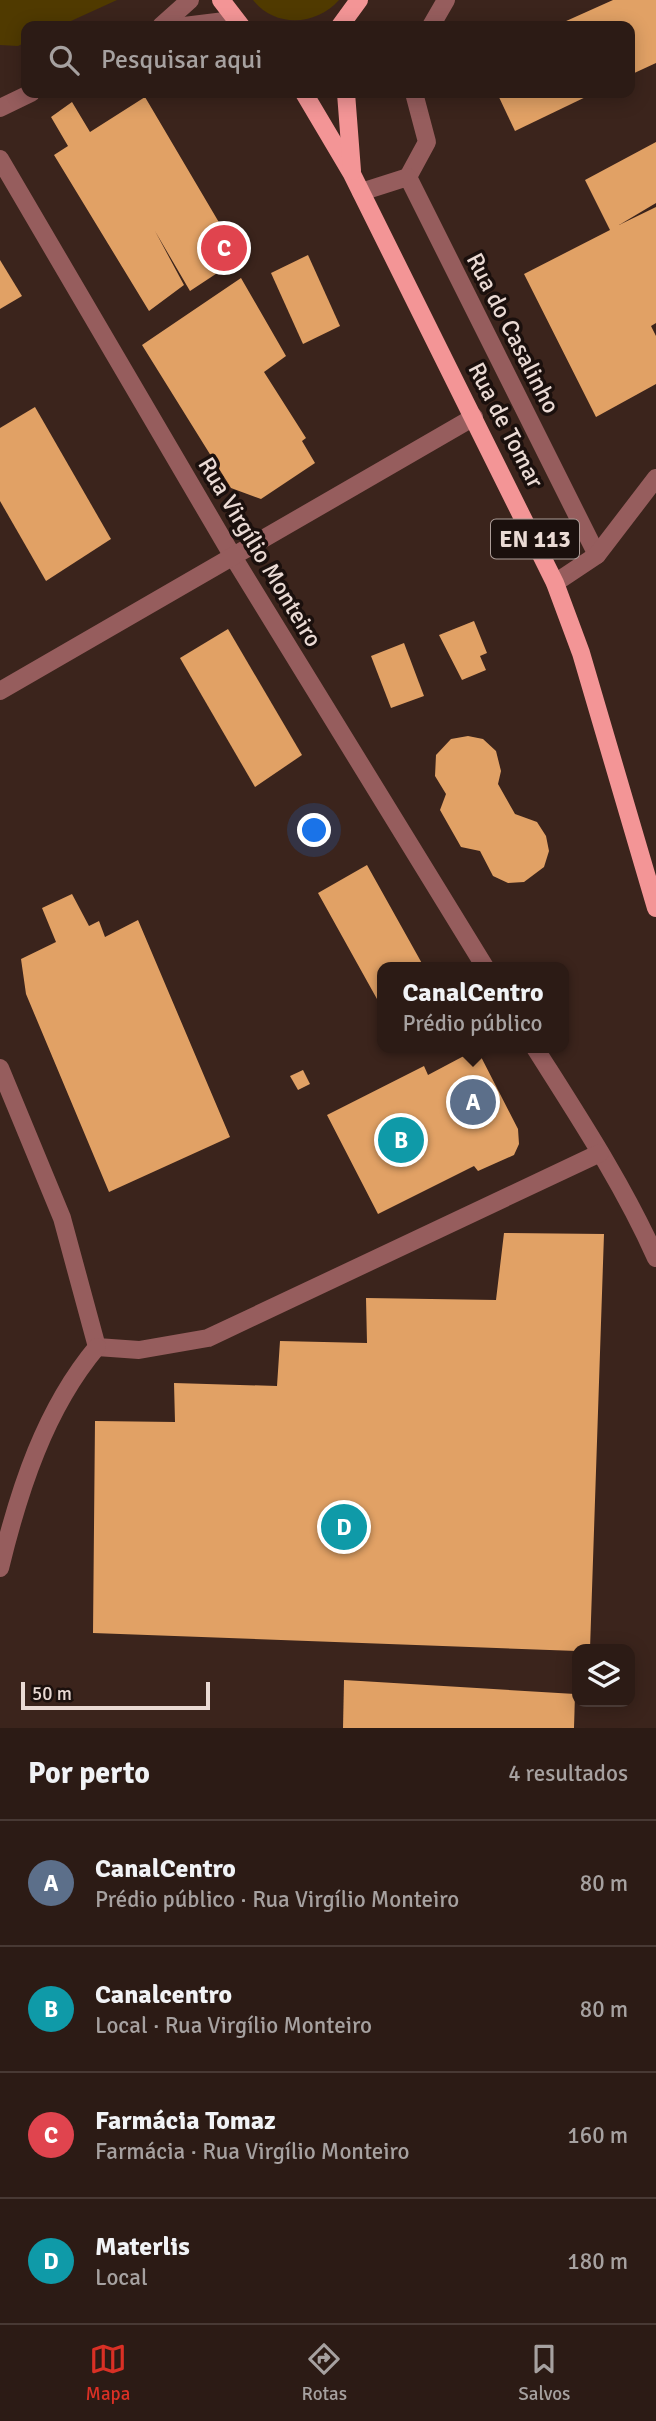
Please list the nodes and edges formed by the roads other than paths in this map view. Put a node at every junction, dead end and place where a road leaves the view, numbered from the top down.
1 (190, 0) edge
2 (221, 0) edge
3 (359, 0) edge
4 (446, 0) edge
5 (167, 21) edge
6 (236, 21) edge
7 (345, 21) edge
8 (434, 21) edge
9 (21, 98) edge
10 (307, 98) edge
11 (346, 98) edge
12 (415, 98) edge
13 (0, 108) edge
14 (0, 159) edge
15 (352, 174) junction
16 (408, 177) junction
17 (360, 192) junction
18 (474, 417) junction
19 (656, 478) edge
20 (232, 555) junction
21 (597, 555) junction
22 (555, 583) junction
23 (0, 691) edge
24 (656, 905) edge
25 (482, 962) edge
26 (538, 1053) edge
27 (0, 1068) edge
28 (600, 1153) junction
29 (656, 1258) edge
30 (97, 1347) junction
31 (0, 1568) edge

1 - 5 street
2 - 6 main road
3 - 7 main road
4 - 8 street
9 - 13 street
10 - 15 main road, Rua de Tomar / EN 113
11 - 15 main road, Rua de Tomar / EN 113
12 - 16 street
14 - 20 street, Rua Virgílio Monteiro
15 - 17 main road, Rua de Tomar / EN 113
16 - 17 street
16 - 21 street, Rua do Casalinho
17 - 18 main road, Rua de Tomar / EN 113
18 - 20 street
18 - 22 main road, Rua de Tomar / EN 113
19 - 21 street
20 - 23 street
20 - 25 street, Rua Virgílio Monteiro
21 - 22 street
22 - 24 main road, Rua de Tomar / EN 113
26 - 28 street
27 - 30 street
28 - 29 street
28 - 30 street
30 - 31 street

